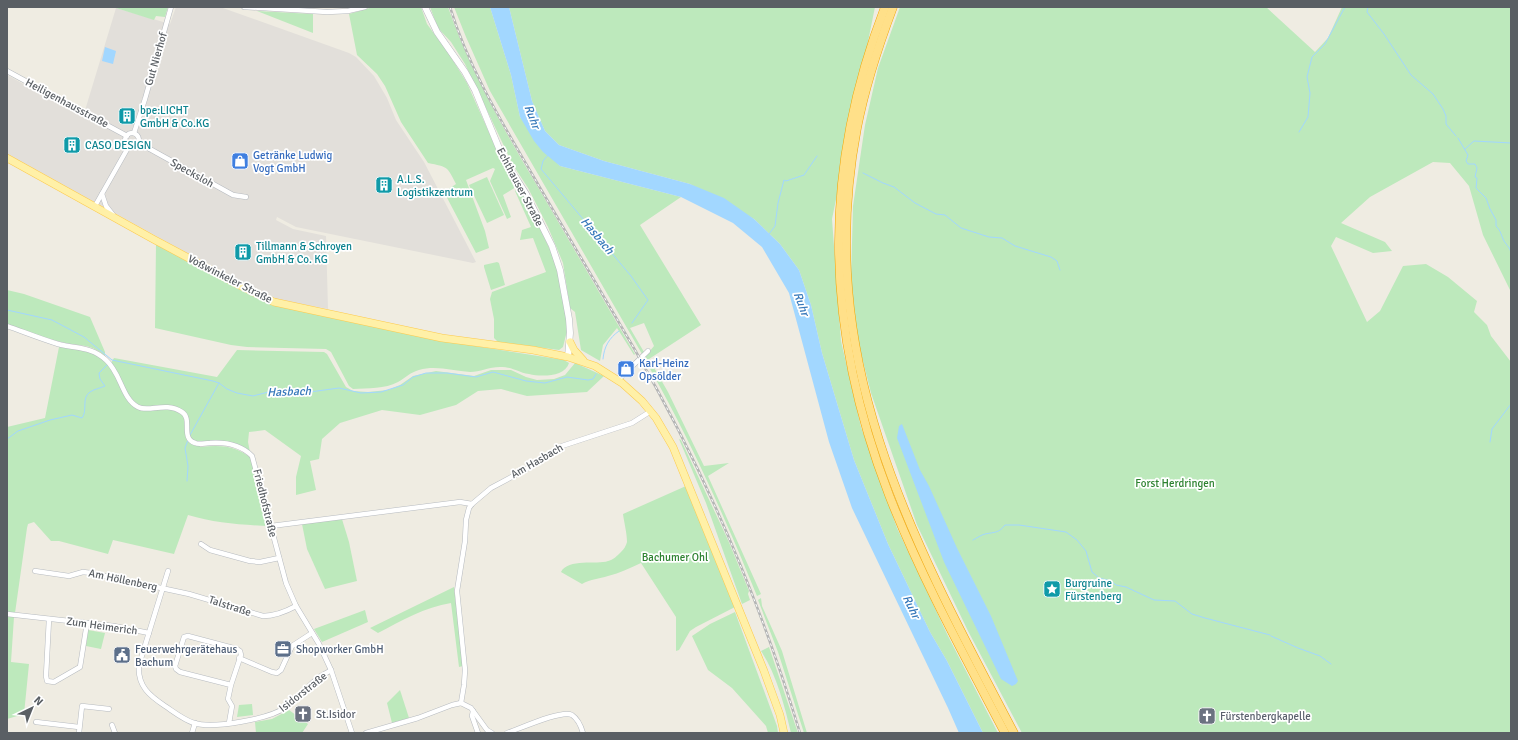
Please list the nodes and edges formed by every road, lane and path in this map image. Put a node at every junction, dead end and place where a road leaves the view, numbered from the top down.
1 (171, 7) edge
2 (244, 7) edge
3 (365, 7) edge
4 (425, 7) edge
5 (885, 7) edge
6 (893, 7) edge
7 (7, 71) edge
8 (134, 133) junction
9 (127, 136) junction
10 (139, 143) junction
11 (129, 146) junction
12 (7, 158) edge
13 (102, 194) junction
14 (246, 198) dead end
15 (95, 206) junction
16 (115, 218) junction
17 (7, 326) edge
18 (570, 342) junction
19 (648, 351) dead end
20 (568, 357) junction
21 (585, 362) junction
22 (618, 380) junction
23 (650, 411) junction
24 (472, 504) junction
25 (271, 526) junction
26 (201, 544) dead end
27 (279, 558) junction
28 (35, 571) dead end
29 (168, 571) dead end
30 (164, 589) junction
31 (296, 606) junction
32 (7, 614) edge
33 (49, 619) junction
34 (87, 623) junction
35 (149, 633) junction
36 (312, 633) junction
37 (239, 658) junction
38 (331, 670) junction
39 (231, 685) junction
40 (462, 703) junction
41 (109, 709) dead end
42 (474, 711) junction
43 (36, 722) dead end
44 (195, 723) junction
45 (229, 723) junction
46 (112, 725) dead end
47 (79, 727) junction
48 (79, 733) edge
49 (115, 733) edge
50 (192, 733) edge
51 (352, 733) edge
52 (366, 733) edge
53 (478, 733) edge
54 (492, 733) edge
55 (507, 733) edge
56 (583, 733) edge
57 (784, 733) edge
58 (1005, 733) edge
59 (1014, 733) edge

1 - 8 street, Gut Nierhof
2 - 3 street
4 - 18 main road, Echthauser Straße
5 - 58 highway
6 - 59 highway
7 - 9 street, Heiligenhausstraße
8 - 9 street
8 - 10 street
9 - 11 street
10 - 11 street
10 - 14 street, Specksloh
11 - 13 street
12 - 15 main road, Voßwinkeler Straße
13 - 15 street
13 - 16 street
15 - 16 main road, Voßwinkeler Straße
16 - 20 main road, Voßwinkeler Straße
17 - 25 street, Friedhofstraße
18 - 20 main road, Echthauser Straße
18 - 21 main road
19 - 22 street
20 - 21 main road, Voßwinkeler Straße
21 - 22 main road
22 - 23 main road
23 - 24 street, Am Hasbach
23 - 57 main road
24 - 25 street
24 - 40 street
25 - 27 street, Friedhofstraße
26 - 27 street
27 - 31 street, Friedhofstraße
28 - 30 street, Am Höllenberg
29 - 30 street
30 - 31 street, Talstraße
30 - 35 street
31 - 36 street, Friedhofstraße
32 - 33 street, Zum Heimerich
33 - 34 street, Zum Heimerich
33 - 34 street
34 - 35 street, Zum Heimerich
35 - 44 street, Zum Heimerich
36 - 37 street
36 - 38 street, Friedhofstraße
37 - 39 street
37 - 39 street
38 - 45 street, Isidorstraße
38 - 51 street, Isidorstraße
39 - 45 street
40 - 42 street
40 - 52 street
41 - 47 street
42 - 53 street
42 - 54 street
43 - 47 street
44 - 45 street, Isidorstraße
44 - 50 street
46 - 49 street
47 - 48 street
55 - 56 street

